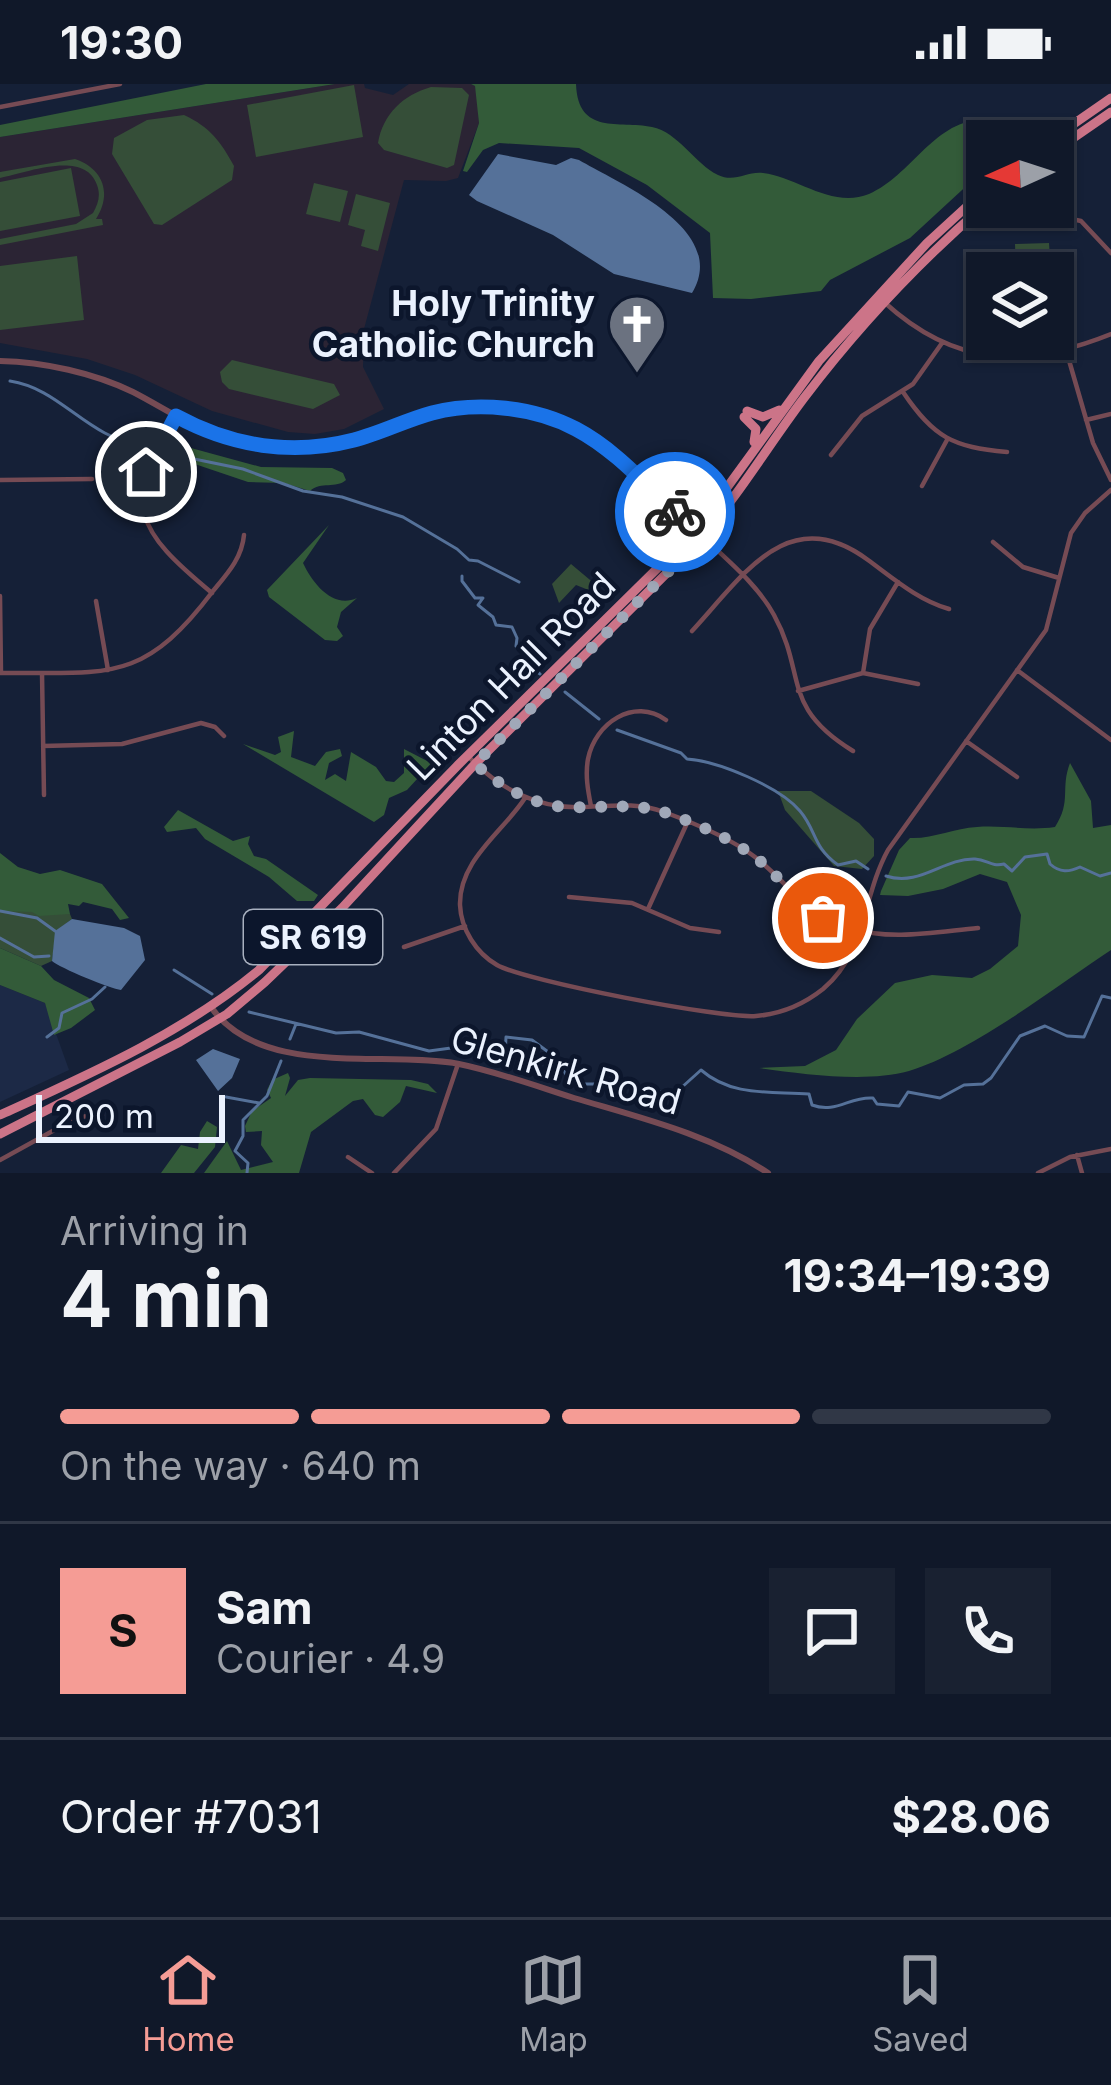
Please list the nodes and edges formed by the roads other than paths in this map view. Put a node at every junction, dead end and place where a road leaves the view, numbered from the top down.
1 (119, 84) edge
2 (1111, 98) edge
3 (0, 107) edge
4 (1111, 112) edge
5 (1074, 124) edge
6 (1074, 138) edge
7 (966, 210) edge
8 (1074, 220) edge
9 (966, 222) edge
10 (1111, 253) edge
11 (882, 300) junction
12 (1111, 334) edge
13 (942, 343) junction
14 (1074, 347) edge
15 (966, 349) edge
16 (1069, 360) edge
17 (0, 361) edge
18 (903, 392) junction
19 (783, 407) junction
20 (1111, 413) edge
21 (176, 416) junction
22 (1086, 420) junction
23 (947, 440) junction
24 (752, 451) junction
25 (1007, 452) dead end
26 (831, 455) dead end
27 (92, 479) dead end
28 (0, 480) edge
29 (1111, 480) edge
30 (922, 486) dead end
31 (1111, 490) edge
32 (698, 534) junction
33 (244, 535) dead end
34 (993, 542) dead end
35 (742, 576) junction
36 (1059, 578) junction
37 (898, 582) junction
38 (212, 593) junction
39 (0, 596) edge
40 (96, 601) dead end
41 (949, 609) dead end
42 (692, 631) dead end
43 (108, 670) junction
44 (1017, 670) junction
45 (42, 673) junction
46 (863, 673) junction
47 (0, 674) edge
48 (918, 684) dead end
49 (798, 691) junction
50 (666, 720) dead end
51 (224, 736) dead end
52 (1111, 740) edge
53 (966, 741) junction
54 (43, 746) junction
55 (854, 751) dead end
56 (471, 760) junction
57 (1017, 777) dead end
58 (44, 795) dead end
59 (525, 798) junction
60 (590, 806) junction
61 (688, 821) junction
62 (569, 898) dead end
63 (648, 909) junction
64 (465, 926) junction
65 (978, 928) dead end
66 (719, 932) dead end
67 (862, 932) junction
68 (404, 947) dead end
69 (211, 1007) junction
70 (219, 1019) junction
71 (458, 1064) junction
72 (0, 1106) edge
73 (16, 1108) junction
74 (0, 1115) edge
75 (102, 1115) dead end
76 (0, 1134) edge
77 (1111, 1149) edge
78 (1077, 1155) junction
79 (348, 1157) dead end
80 (0, 1160) edge
81 (372, 1173) edge
82 (394, 1173) edge
83 (768, 1173) edge
84 (1038, 1173) edge
85 (1082, 1173) edge

1 - 3 street
2 - 5 main road
4 - 6 main road
7 - 11 main road, Linton Hall Road / SR 619
8 - 10 street
9 - 11 main road, Linton Hall Road / SR 619
11 - 13 street
11 - 19 main road, Linton Hall Road / SR 619
11 - 32 main road, Linton Hall Road / SR 619
12 - 14 street
13 - 15 street
13 - 18 street
16 - 22 street
17 - 21 street
18 - 23 street
18 - 26 street
19 - 24 main road, Linton Hall Road / SR 619
19 - 24 main road
20 - 22 street
21 - 32 street
21 - 38 street
22 - 29 street
23 - 25 street
23 - 30 street
24 - 32 main road, Linton Hall Road / SR 619
27 - 28 street
31 - 36 street
32 - 35 street
32 - 56 main road, Linton Hall Road / SR 619
33 - 38 street
34 - 36 street
35 - 37 street
35 - 42 street
35 - 49 street
36 - 44 street
37 - 41 street
37 - 46 street
38 - 43 street
39 - 47 street
40 - 43 street
43 - 45 street
44 - 52 street
44 - 53 street
45 - 47 street
45 - 54 street
46 - 48 street
46 - 49 street
49 - 55 street
50 - 60 street
51 - 54 street
53 - 57 street
53 - 67 street
54 - 58 street
56 - 59 street
56 - 69 main road, Linton Hall Road / SR 619
56 - 70 main road, Linton Hall Road / SR 619
59 - 60 street
59 - 64 street
60 - 61 street
61 - 63 street
61 - 67 street
62 - 63 street
63 - 66 street
64 - 67 street
64 - 68 street
65 - 67 street
69 - 70 street, Glenkirk Road
69 - 73 main road, Linton Hall Road / SR 619
70 - 71 street, Glenkirk Road
70 - 76 main road, Linton Hall Road / SR 619
71 - 82 street
71 - 83 street, Glenkirk Road
72 - 73 main road
73 - 74 main road, Linton Hall Road / SR 619
75 - 80 street
77 - 78 street
78 - 84 street
78 - 85 street
79 - 81 street

